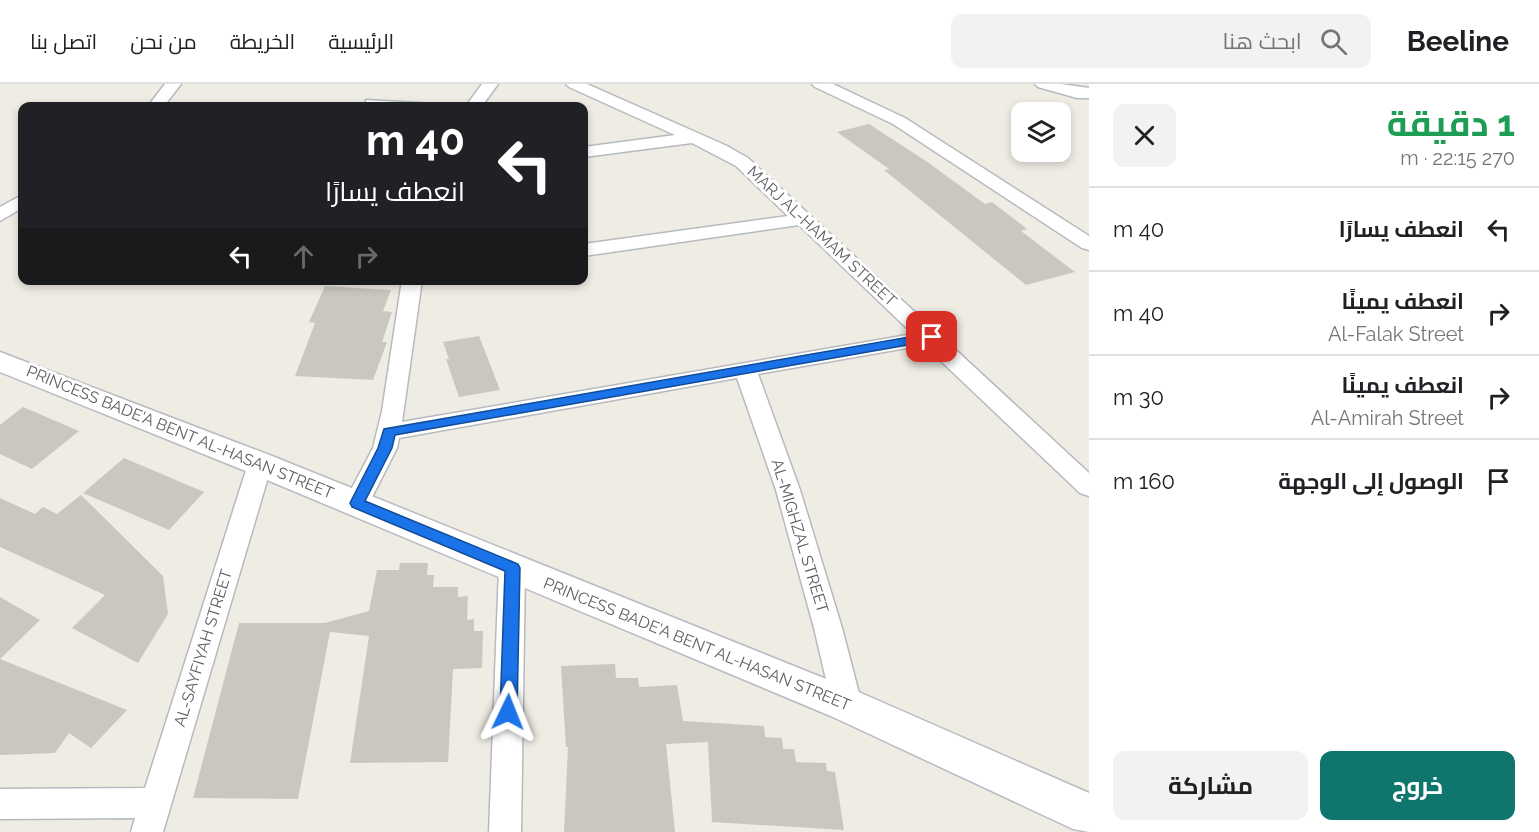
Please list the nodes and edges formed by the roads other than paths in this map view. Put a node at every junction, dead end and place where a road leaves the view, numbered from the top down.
1 (173, 84) edge
2 (490, 84) edge
3 (573, 84) edge
4 (820, 84) edge
5 (1043, 84) edge
6 (1089, 93) edge
7 (159, 102) edge
8 (477, 102) edge
9 (693, 138) junction
10 (588, 151) edge
11 (18, 203) edge
12 (0, 215) edge
13 (803, 219) junction
14 (1086, 239) edge
15 (588, 249) edge
16 (411, 285) edge
17 (932, 337) junction
18 (0, 361) edge
19 (744, 370) junction
20 (389, 432) junction
21 (260, 464) junction
22 (1089, 486) edge
23 (357, 503) junction
24 (512, 568) junction
25 (847, 705) junction
26 (0, 804) edge
27 (1089, 814) edge
28 (151, 818) edge
29 (505, 832) edge

1 - 7 street
2 - 8 street
3 - 9 street, MARJ AL-HAMAM STREET
4 - 14 street
5 - 6 street
9 - 10 street
9 - 13 street, MARJ AL-HAMAM STREET
11 - 12 street
13 - 15 street
13 - 17 street, MARJ AL-HAMAM STREET
16 - 20 street
17 - 19 street
17 - 22 street, MARJ AL-HAMAM STREET
18 - 21 street, PRINCESS BADE'A BENT AL-HASAN STREET
19 - 20 street
19 - 25 street, AL-MIGHZAL STREET
20 - 23 street
21 - 23 street, PRINCESS BADE'A BENT AL-HASAN STREET
21 - 28 street, AL-SAYFIYAH STREET
23 - 24 street, PRINCESS BADE'A BENT AL-HASAN STREET
24 - 25 street, PRINCESS BADE'A BENT AL-HASAN STREET
24 - 29 street
25 - 27 street, PRINCESS BADE'A BENT AL-HASAN STREET
26 - 28 street

